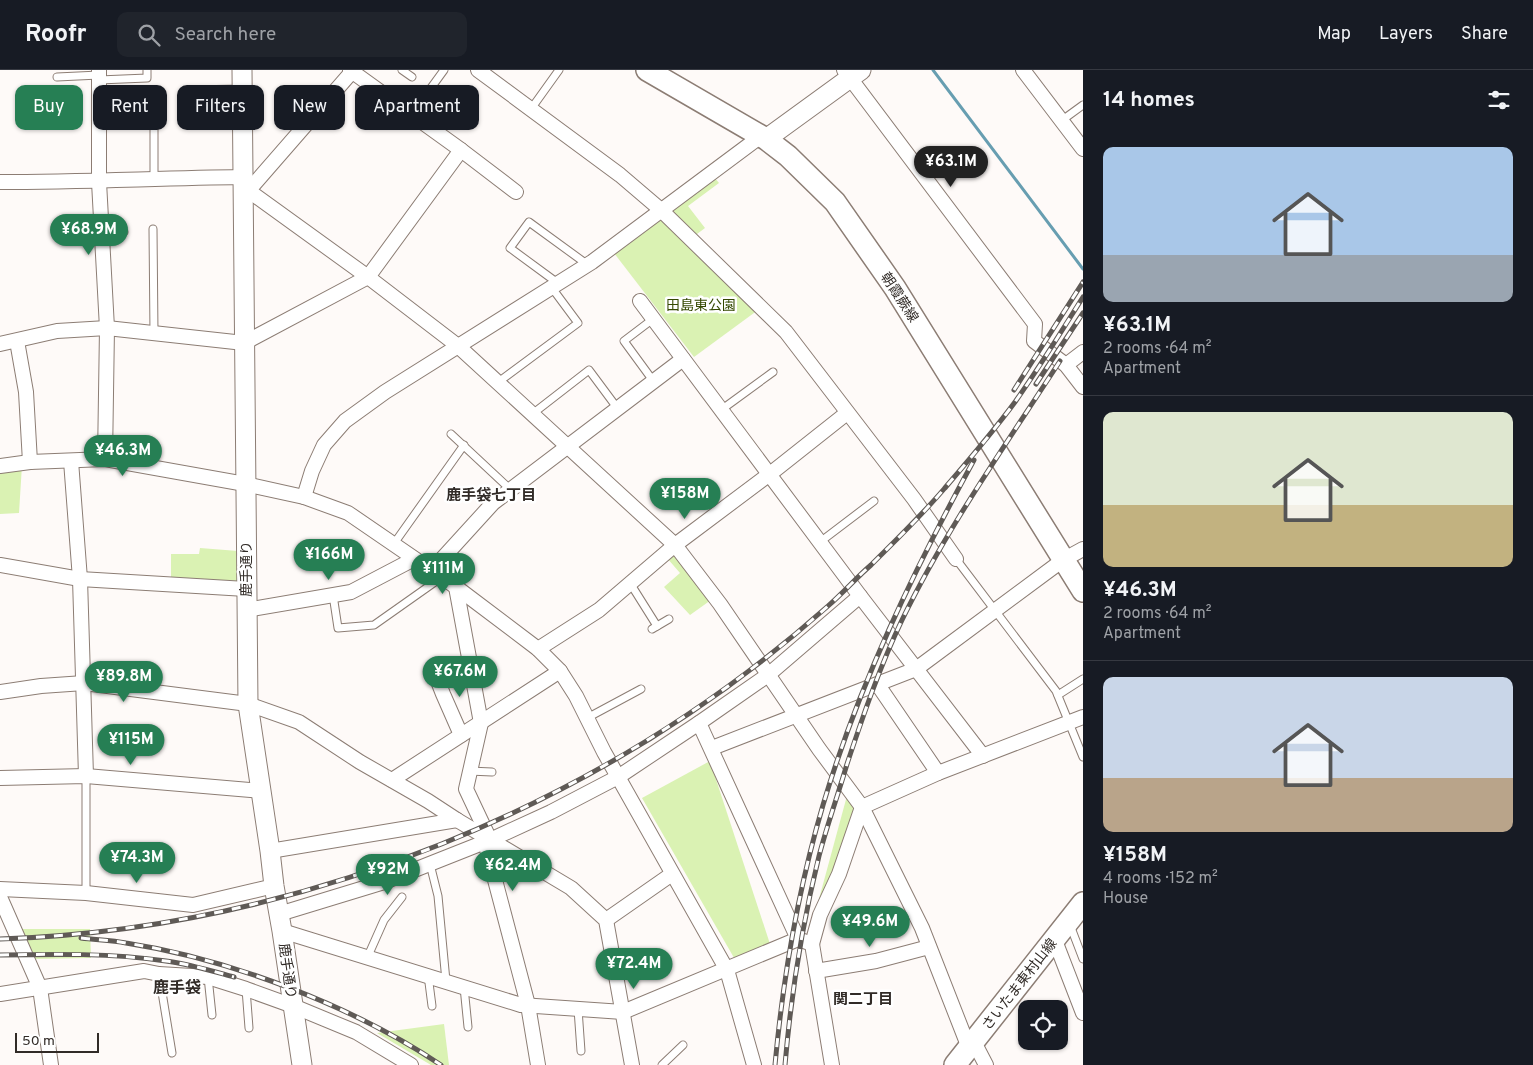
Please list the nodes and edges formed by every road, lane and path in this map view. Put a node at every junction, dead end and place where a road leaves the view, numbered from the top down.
1 (148, 70) edge
2 (242, 70) edge
3 (350, 70) edge
4 (402, 70) edge
5 (444, 70) edge
6 (478, 70) edge
7 (559, 70) edge
8 (647, 70) edge
9 (1023, 70) edge
10 (852, 73) edge
11 (99, 75) edge
12 (57, 77) dead end
13 (412, 78) dead end
14 (242, 85) edge
15 (433, 85) edge
16 (1083, 105) edge
17 (532, 110) junction
18 (1061, 121) junction
19 (154, 130) dead end
20 (243, 130) edge
21 (764, 138) junction
22 (1083, 149) edge
23 (461, 150) junction
24 (154, 179) junction
25 (0, 182) edge
26 (100, 182) junction
27 (245, 184) junction
28 (516, 192) dead end
29 (661, 210) junction
30 (153, 229) dead end
31 (124, 232) dead end
32 (73, 233) dead end
33 (102, 233) junction
34 (588, 265) junction
35 (368, 276) junction
36 (555, 286) junction
37 (640, 301) dead end
38 (653, 318) junction
39 (107, 328) junction
40 (154, 333) junction
41 (17, 341) junction
42 (0, 343) edge
43 (244, 343) junction
44 (458, 346) junction
45 (1083, 352) edge
46 (683, 359) junction
47 (1066, 365) junction
48 (773, 372) dead end
49 (654, 382) junction
50 (497, 383) junction
51 (1083, 387) edge
52 (618, 408) junction
53 (721, 410) junction
54 (847, 413) junction
55 (531, 415) junction
56 (451, 434) dead end
57 (464, 446) junction
58 (567, 447) junction
59 (105, 459) junction
60 (71, 461) junction
61 (30, 462) junction
62 (0, 466) edge
63 (770, 474) junction
64 (245, 484) junction
65 (511, 490) junction
66 (304, 497) junction
67 (874, 501) dead end
68 (820, 542) junction
69 (393, 545) junction
70 (674, 546) junction
71 (1083, 549) edge
72 (414, 559) junction
73 (956, 559) joint
74 (1063, 560) junction
75 (0, 565) edge
76 (437, 574) junction
77 (80, 579) junction
78 (630, 583) junction
79 (456, 587) junction
80 (246, 588) junction
81 (1083, 591) edge
82 (333, 595) junction
83 (860, 596) junction
84 (995, 609) junction
85 (246, 610) junction
86 (669, 619) dead end
87 (538, 649) junction
88 (916, 669) junction
89 (434, 671) dead end
90 (560, 671) junction
91 (768, 675) junction
92 (1083, 679) edge
93 (84, 683) junction
94 (878, 685) junction
95 (641, 689) dead end
96 (0, 692) edge
97 (1058, 695) junction
98 (248, 704) junction
99 (796, 716) junction
100 (1083, 717) edge
101 (587, 718) junction
102 (480, 723) junction
103 (699, 723) junction
104 (1070, 723) junction
105 (461, 735) junction
106 (712, 748) junction
107 (983, 756) junction
108 (1083, 757) edge
109 (469, 771) junction
110 (492, 772) dead end
111 (938, 773) junction
112 (86, 776) junction
113 (618, 777) junction
114 (0, 778) edge
115 (392, 780) junction
116 (261, 791) junction
117 (862, 807) junction
118 (457, 820) junction
119 (488, 841) junction
120 (270, 851) junction
121 (430, 864) junction
122 (672, 874) junction
123 (274, 886) junction
124 (0, 889) edge
125 (86, 893) junction
126 (0, 897) edge
127 (402, 897) dead end
128 (1083, 903) edge
129 (606, 920) junction
130 (1068, 921) junction
131 (281, 922) junction
132 (1054, 938) junction
133 (805, 942) junction
134 (929, 947) junction
135 (368, 956) junction
136 (1083, 960) edge
137 (727, 970) junction
138 (816, 971) junction
139 (159, 974) junction
140 (428, 975) junction
141 (208, 977) junction
142 (446, 981) junction
143 (464, 986) junction
144 (40, 988) junction
145 (246, 989) junction
146 (0, 994) edge
147 (528, 1005) junction
148 (293, 1006) junction
149 (432, 1006) dead end
150 (578, 1009) junction
151 (623, 1012) junction
152 (1083, 1013) edge
153 (212, 1015) dead end
154 (468, 1027) dead end
155 (249, 1028) dead end
156 (683, 1045) dead end
157 (971, 1045) junction
158 (581, 1051) dead end
159 (172, 1053) dead end
160 (51, 1065) edge
161 (302, 1065) edge
162 (412, 1065) edge
163 (538, 1065) edge
164 (632, 1065) edge
165 (662, 1065) edge
166 (754, 1065) edge
167 (832, 1065) edge
168 (955, 1065) edge
169 (986, 1065) edge

1 - 11 lane
2 - 14 street, 鹿手通り
3 - 23 street
3 - 27 street
4 - 13 lane
5 - 15 lane
6 - 17 street
7 - 17 lane
8 - 21 main road, 朝霞蕨線
9 - 18 street
10 - 21 street
10 - 47 street
11 - 12 lane
11 - 26 street
16 - 18 lane
17 - 29 street
18 - 22 street
19 - 24 lane
20 - 27 street, 鹿手通り
21 - 29 street
21 - 74 main road, 朝霞蕨線
23 - 28 street
23 - 35 street
24 - 26 street
24 - 27 street
25 - 26 street
26 - 33 street
27 - 35 street
27 - 43 street, 鹿手通り
29 - 34 street
29 - 54 street
30 - 40 lane
31 - 33 lane
32 - 33 lane
33 - 39 street
34 - 36 street
34 - 36 lane
35 - 43 street
35 - 44 street
36 - 44 street
36 - 50 lane
37 - 38 street
38 - 46 street
38 - 49 lane
39 - 40 street
39 - 41 street
39 - 59 street
40 - 43 street
41 - 42 street
41 - 61 street
43 - 64 street, 鹿手通り
44 - 50 street
44 - 66 street
45 - 47 street
46 - 49 street
46 - 53 street
47 - 51 street
48 - 53 lane
49 - 52 street
50 - 55 street
52 - 55 lane
52 - 58 street
53 - 63 street
54 - 63 street
54 - 73 street
55 - 58 street
56 - 57 lane
57 - 65 lane
57 - 69 lane
58 - 65 street
58 - 70 street
59 - 60 street
59 - 64 street
60 - 61 street
60 - 77 street
61 - 62 street
63 - 68 street
63 - 70 street
64 - 66 street
64 - 80 street, 鹿手通り
65 - 76 street
66 - 69 street
67 - 68 lane
68 - 83 street
69 - 72 street
70 - 78 street
70 - 91 street
71 - 74 street
72 - 76 street
72 - 82 street
73 - 84 lane
74 - 81 main road, 朝霞蕨線
74 - 84 street
75 - 77 street
76 - 79 street
76 - 82 lane
77 - 80 street
77 - 93 street
78 - 86 lane
78 - 87 street
79 - 87 street
79 - 102 street
80 - 85 street, 鹿手通り
82 - 85 street
83 - 88 street
83 - 91 street
84 - 88 street
84 - 97 lane
85 - 98 street, 鹿手通り
87 - 90 street
88 - 94 street
88 - 107 street
89 - 105 street
90 - 101 street
90 - 102 street
91 - 99 street
91 - 103 street
92 - 97 lane
93 - 96 street
93 - 98 street
93 - 112 street
94 - 99 street
94 - 111 street
95 - 101 lane
97 - 104 lane
98 - 115 street
98 - 116 street, 鹿手通り
99 - 106 street
99 - 117 street
100 - 104 street
101 - 113 street
102 - 105 street
102 - 109 street
103 - 106 street
103 - 113 street
104 - 107 street
104 - 108 lane
105 - 115 street
106 - 133 street
107 - 111 street
109 - 110 lane
109 - 119 street
111 - 117 street
112 - 114 street
112 - 116 street
112 - 125 lane
113 - 119 street
113 - 122 street
115 - 118 street
116 - 120 street, 鹿手通り
117 - 133 street
117 - 134 street
118 - 119 street
118 - 120 street
119 - 121 street
119 - 129 street
119 - 147 street
120 - 123 street, 鹿手通り
121 - 131 street
121 - 142 lane
122 - 129 street
122 - 137 street
123 - 125 street
123 - 131 street, 鹿手通り
124 - 125 street
126 - 144 street
127 - 135 lane
128 - 130 main road, さいたま東村山線
129 - 151 street
130 - 132 main road, さいたま東村山線
130 - 136 lane
131 - 135 street
131 - 148 street, 鹿手通り
132 - 152 street
132 - 157 main road, さいたま東村山線
133 - 137 street
133 - 138 street
134 - 138 street
134 - 157 street
135 - 140 street
137 - 151 street
137 - 166 street
138 - 167 street
139 - 141 street
139 - 144 street
139 - 159 lane
140 - 142 street
140 - 149 lane
141 - 145 street
141 - 153 lane
142 - 143 street
143 - 147 street
143 - 154 lane
144 - 146 street
144 - 160 street
145 - 148 street
145 - 155 lane
147 - 150 street
147 - 163 street
148 - 161 street, 鹿手通り
148 - 162 street
150 - 151 street
150 - 158 lane
151 - 164 street
156 - 165 lane
157 - 168 main road, さいたま東村山線
157 - 169 street

